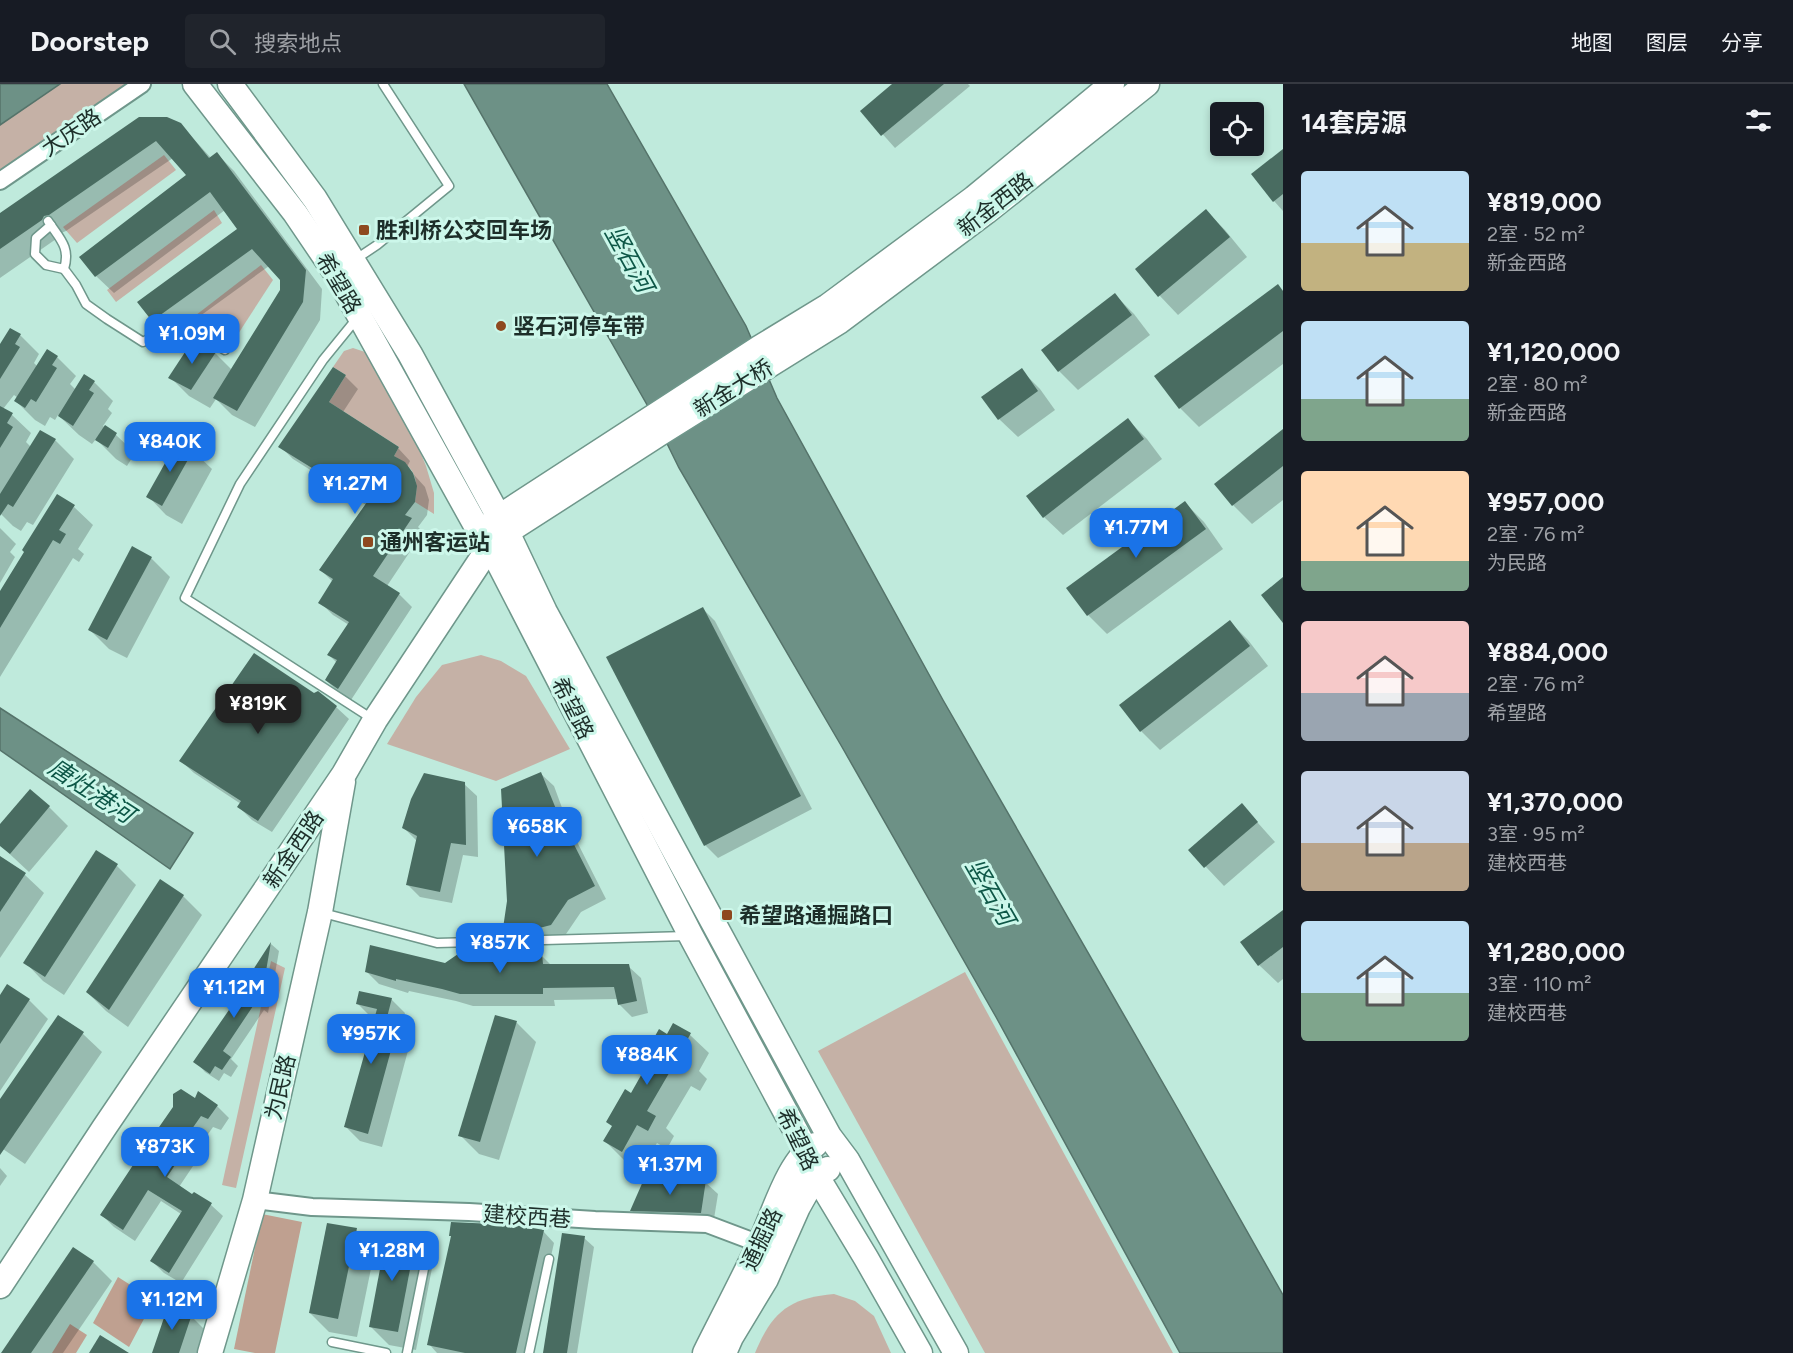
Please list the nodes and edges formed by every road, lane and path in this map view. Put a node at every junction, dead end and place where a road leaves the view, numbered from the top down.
1 (142, 84) edge
2 (195, 84) edge
3 (230, 84) edge
4 (383, 84) edge
5 (1112, 84) edge
6 (1147, 84) edge
7 (0, 181) edge
8 (344, 267) junction
9 (64, 269) junction
10 (369, 309) junction
11 (834, 313) junction
12 (225, 350) dead end
13 (622, 447) joint
14 (494, 532) junction
15 (370, 717) junction
16 (344, 774) junction
17 (320, 912) junction
18 (691, 936) junction
19 (829, 1136) junction
20 (806, 1150) junction
21 (847, 1160) junction
22 (816, 1175) junction
23 (255, 1200) junction
24 (429, 1244) dead end
25 (760, 1244) junction
26 (0, 1258) edge
27 (549, 1259) dead end
28 (0, 1286) edge
29 (332, 1341) dead end
30 (210, 1353) edge
31 (386, 1353) edge
32 (407, 1353) edge
33 (529, 1353) edge
34 (705, 1353) edge
35 (724, 1353) edge
36 (920, 1353) edge
37 (956, 1353) edge

1 - 7 street, 大庆路
2 - 8 main road, 希望路
3 - 8 main road, 希望路
4 - 8 lane
5 - 11 main road, 新金西路
6 - 11 main road, 新金西路
8 - 10 main road, 希望路
9 - 9 lane
9 - 12 lane
10 - 14 main road, 希望路
10 - 15 lane
11 - 13 main road, 新金大桥
13 - 14 main road, 新金西路
14 - 15 main road, 新金西路
14 - 18 main road, 希望路
14 - 19 main road, 希望路
15 - 16 main road, 为民路
15 - 26 main road, 新金西路
16 - 17 main road, 为民路
16 - 28 main road, 新金西路
17 - 18 lane
17 - 23 main road, 为民路
18 - 20 main road, 希望路
19 - 20 main road, 通掘路
19 - 21 main road, 希望路
20 - 22 main road, 希望路
20 - 25 main road, 通掘路
21 - 22 main road
21 - 37 main road, 希望路
22 - 35 main road, 通掘路
22 - 36 main road, 希望路
23 - 25 street, 建校西巷
23 - 30 main road, 为民路
24 - 32 lane
25 - 34 main road, 通掘路
27 - 33 lane
29 - 31 lane

